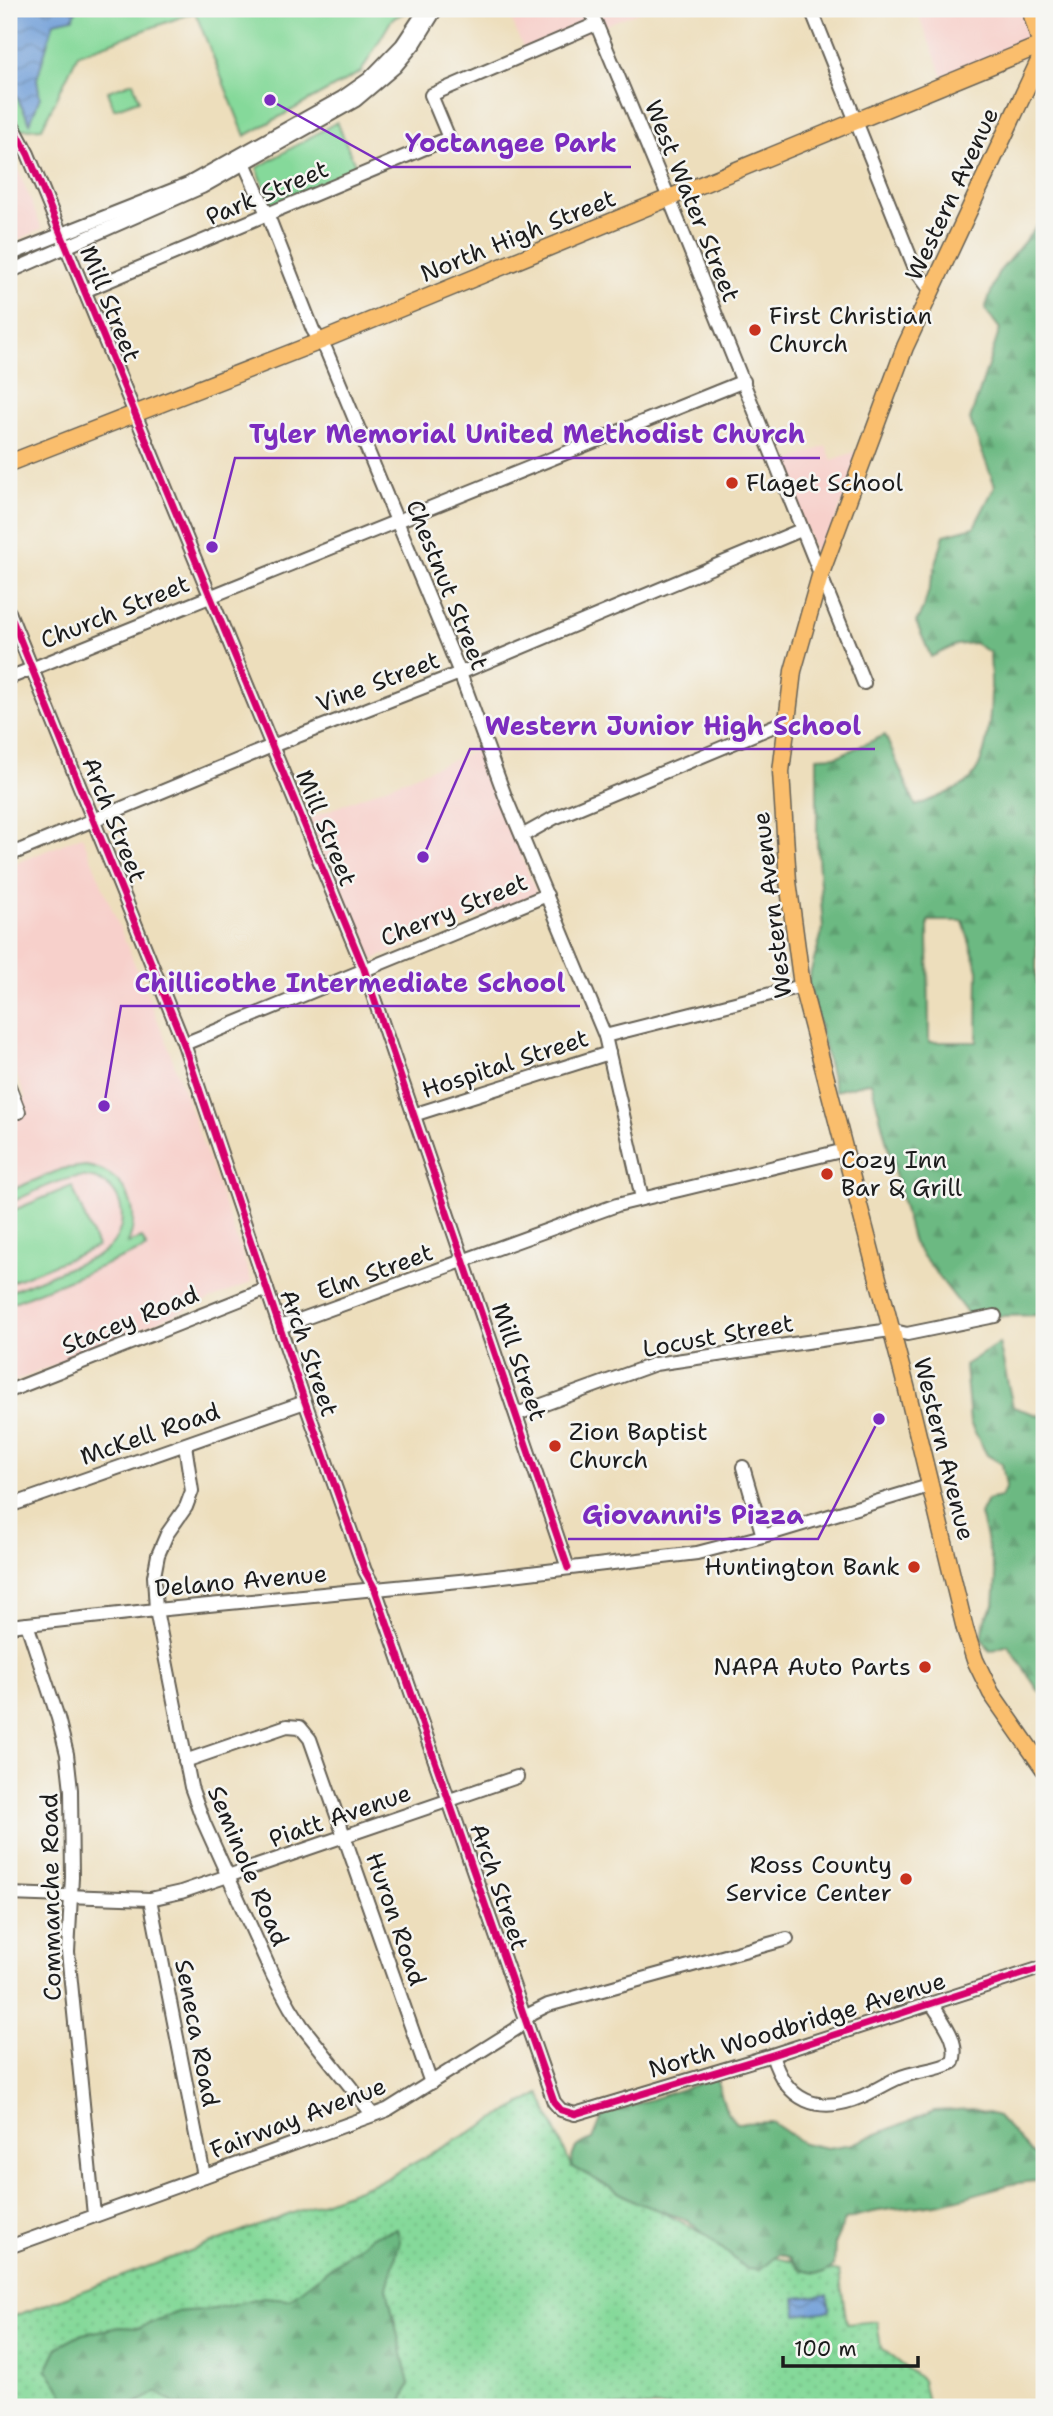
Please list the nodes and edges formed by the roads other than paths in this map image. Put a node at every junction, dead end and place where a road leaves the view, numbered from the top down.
1 (426, 9) edge
2 (436, 9) edge
3 (590, 9) edge
4 (811, 9) edge
5 (1030, 9) edge
6 (596, 24) junction
7 (1043, 45) edge
8 (9, 118) edge
9 (857, 122) junction
10 (243, 160) junction
11 (669, 198) junction
12 (268, 216) junction
13 (61, 234) junction
14 (66, 247) junction
15 (9, 255) edge
16 (9, 272) edge
17 (84, 291) junction
18 (932, 292) junction
19 (321, 341) junction
20 (744, 381) junction
21 (134, 415) junction
22 (9, 463) edge
23 (399, 523) junction
24 (801, 530) junction
25 (820, 576) junction
26 (209, 596) junction
27 (9, 612) edge
28 (33, 668) junction
29 (460, 673) junction
30 (9, 678) edge
31 (864, 683) dead end
32 (786, 721) junction
33 (272, 746) junction
34 (93, 821) junction
35 (522, 836) junction
36 (9, 855) edge
37 (547, 895) junction
38 (364, 969) junction
39 (802, 986) junction
40 (605, 1037) junction
41 (184, 1044) junction
42 (609, 1053) junction
43 (9, 1086) edge
44 (19, 1112) dead end
45 (413, 1115) junction
46 (845, 1150) junction
47 (642, 1198) junction
48 (463, 1261) junction
49 (267, 1289) junction
50 (995, 1316) dead end
51 (280, 1327) junction
52 (890, 1330) junction
53 (9, 1391) edge
54 (305, 1402) junction
55 (517, 1414) junction
56 (185, 1444) junction
57 (743, 1467) dead end
58 (929, 1486) junction
59 (9, 1506) edge
60 (763, 1536) junction
61 (568, 1568) junction
62 (375, 1589) junction
63 (156, 1610) junction
64 (27, 1624) junction
65 (9, 1626) edge
66 (185, 1761) junction
67 (1044, 1769) edge
68 (517, 1777) dead end
69 (448, 1801) junction
70 (345, 1837) junction
71 (228, 1877) junction
72 (9, 1894) edge
73 (71, 1896) junction
74 (150, 1899) junction
75 (787, 1940) dead end
76 (1044, 1967) edge
77 (932, 2004) junction
78 (525, 2021) junction
79 (772, 2055) junction
80 (431, 2083) junction
81 (561, 2110) joint
82 (373, 2115) junction
83 (204, 2176) junction
84 (94, 2216) junction
85 (9, 2247) edge

1 - 10 street
2 - 10 street
3 - 6 street, West Water Street
4 - 9 street
5 - 7 main road
6 - 11 street, West Water Street
6 - 12 street, Park Street
7 - 9 main road, North High Street
7 - 18 main road, Western Avenue
8 - 13 street, Mill Street
9 - 11 main road, North High Street
9 - 18 street
10 - 12 street, Chestnut Street
10 - 13 street
10 - 14 street
11 - 19 main road, North High Street
11 - 20 street, West Water Street
12 - 17 street, Park Street
12 - 19 street, Chestnut Street
13 - 14 street, Mill Street
13 - 15 street
14 - 16 street
14 - 17 street, Mill Street
17 - 21 street, Mill Street
18 - 25 main road, Western Avenue
19 - 21 main road, North High Street
19 - 23 street, Chestnut Street
20 - 23 street, Church Street
20 - 24 street, West Water Street
21 - 22 main road, North High Street
21 - 26 street, Mill Street
23 - 26 street, Church Street
23 - 29 street, Chestnut Street
24 - 25 street, West Water Street
24 - 29 street, Vine Street
25 - 31 street, West Water Street
25 - 32 main road, Western Avenue
26 - 28 street, Church Street
26 - 33 street, Mill Street
27 - 28 street, Arch Street
28 - 30 street, Church Street
28 - 34 street, Arch Street
29 - 33 street, Vine Street
29 - 35 street, Chestnut Street
32 - 35 street
32 - 39 main road, Western Avenue
33 - 34 street, Vine Street
33 - 38 street, Mill Street
34 - 36 street, Vine Street
34 - 41 street, Arch Street
35 - 37 street, Chestnut Street
37 - 38 street, Cherry Street
37 - 40 street, Chestnut Street
38 - 41 street, Cherry Street
38 - 45 street, Mill Street
39 - 40 street
39 - 46 main road, Western Avenue
40 - 42 street, Chestnut Street
41 - 49 street, Arch Street
42 - 45 street, Hospital Street
42 - 47 street, Chestnut Street
43 - 44 street
45 - 48 street, Mill Street
46 - 47 street, Elm Street
46 - 52 main road, Western Avenue
47 - 48 street, Elm Street
48 - 51 street, Elm Street
48 - 55 street, Mill Street
49 - 51 street, Arch Street
49 - 53 street, Stacey Road
50 - 52 street, Locust Street
51 - 54 street, Arch Street
52 - 55 street, Locust Street
52 - 58 main road, Western Avenue
54 - 56 street, McKell Road
54 - 62 street, Arch Street
55 - 61 street, Mill Street
56 - 59 street, McKell Road
56 - 63 street, Seminole Road
57 - 60 street
58 - 60 street, Delano Avenue
58 - 67 main road, Western Avenue
60 - 61 street, Delano Avenue
61 - 62 street, Delano Avenue
62 - 63 street, Delano Avenue
62 - 69 street, Arch Street
63 - 64 street, Delano Avenue
63 - 66 street, Seminole Road
64 - 65 street, Delano Avenue
64 - 73 street, Commanche Road
66 - 70 street, Huron Road
66 - 71 street, Seminole Road
68 - 69 street, Piatt Avenue
69 - 70 street, Piatt Avenue
69 - 78 street, Arch Street
70 - 71 street, Piatt Avenue
70 - 80 street, Huron Road
71 - 74 street, Piatt Avenue
71 - 82 street, Seminole Road
72 - 73 street, Piatt Avenue
73 - 74 street, Piatt Avenue
73 - 84 street, Commanche Road
74 - 83 street, Seneca Road
75 - 78 street, Fairway Avenue
76 - 77 street, North Woodbridge Avenue
77 - 79 street, North Woodbridge Avenue
77 - 79 street
78 - 80 street, Fairway Avenue
78 - 81 street, Arch Street
79 - 81 street, North Woodbridge Avenue
80 - 82 street, Fairway Avenue
82 - 83 street, Fairway Avenue
83 - 84 street, Fairway Avenue
84 - 85 street, Fairway Avenue

